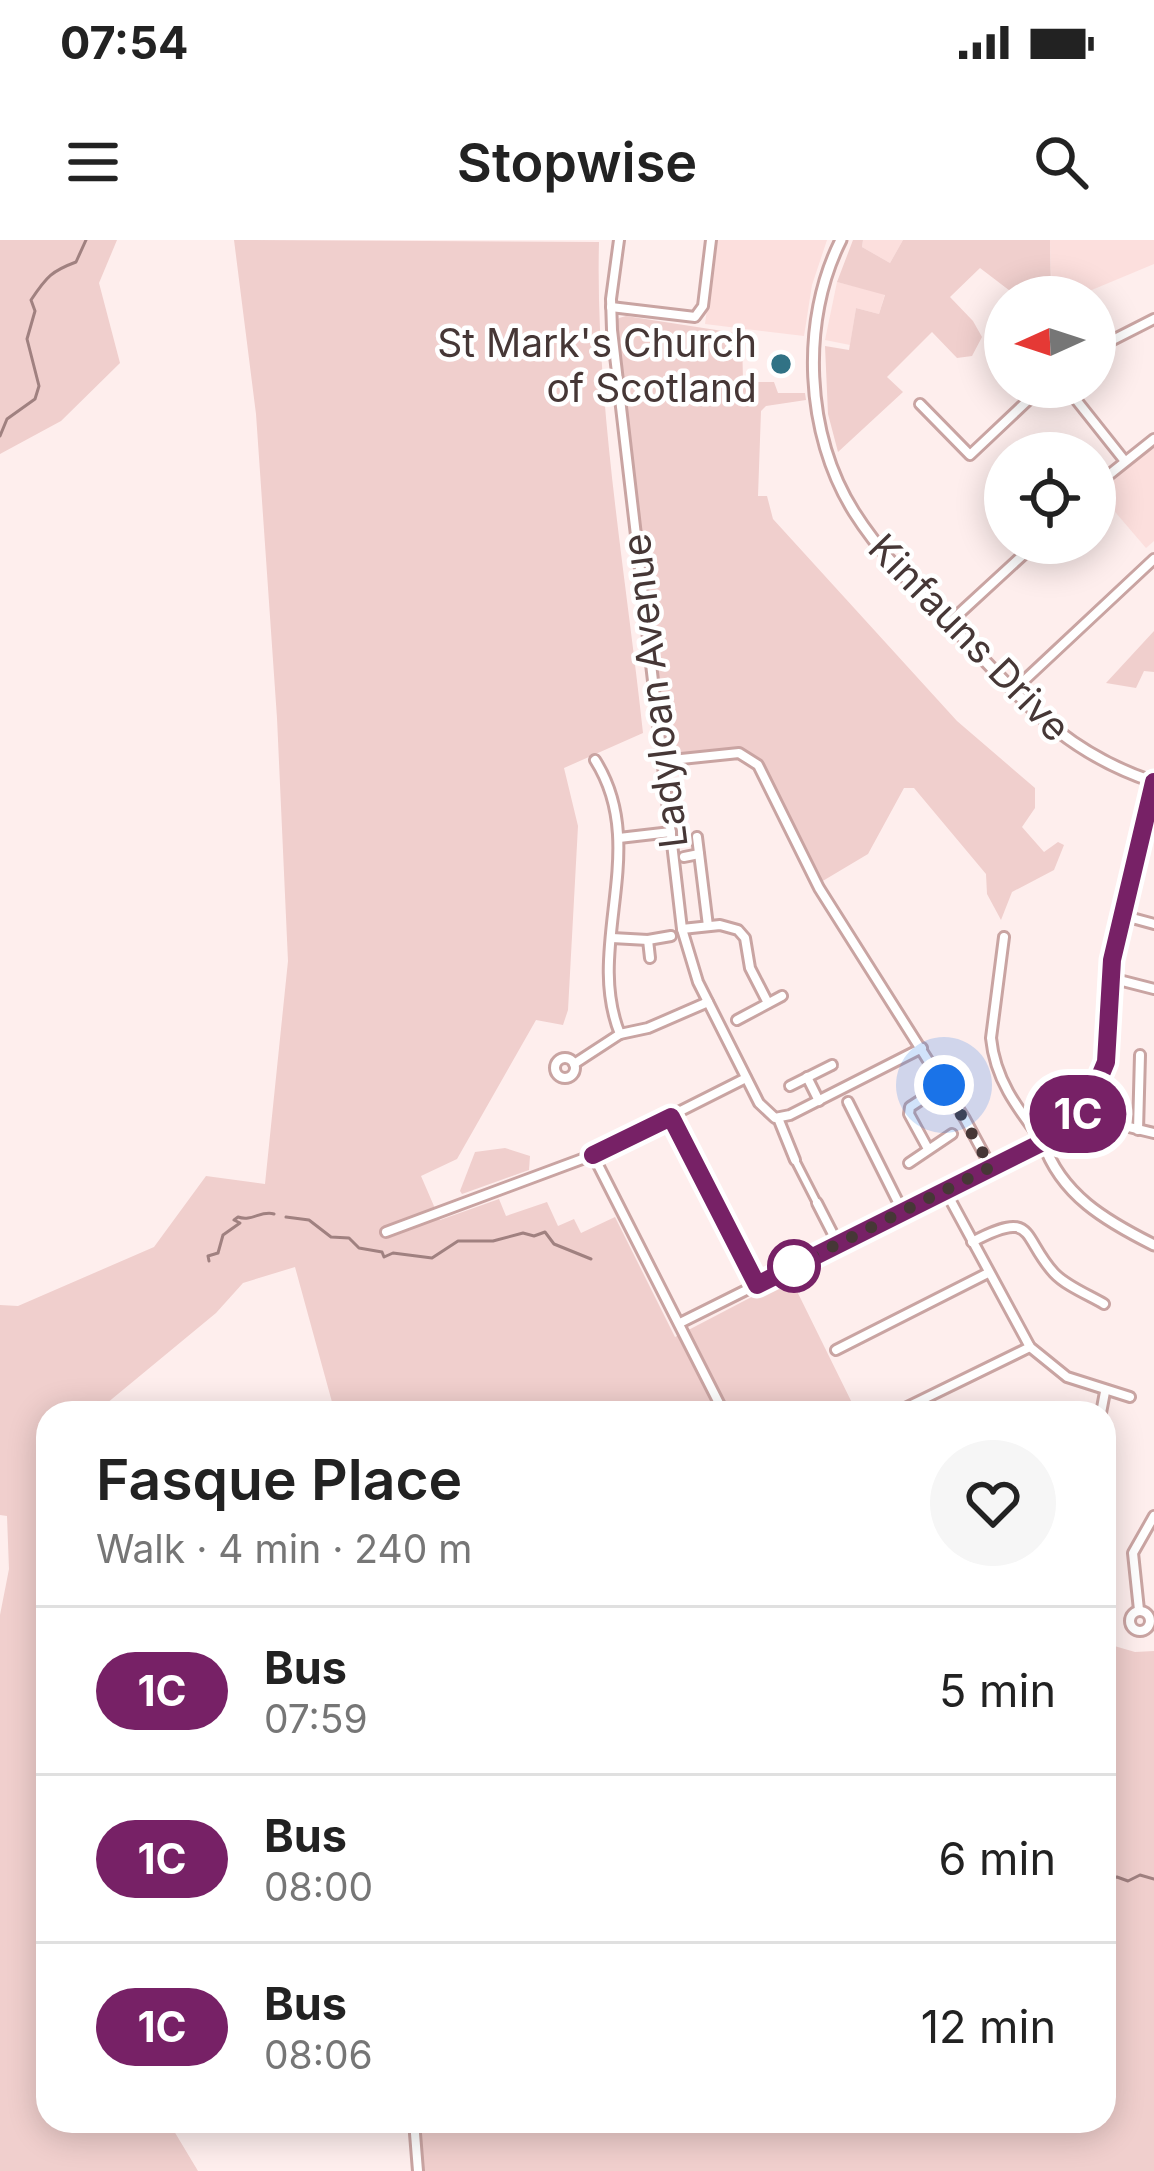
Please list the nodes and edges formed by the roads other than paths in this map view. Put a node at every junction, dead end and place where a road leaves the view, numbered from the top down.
1 (619, 240) edge
2 (711, 240) edge
3 (842, 240) edge
4 (611, 307) junction
5 (1154, 319) edge
6 (1116, 338) edge
7 (920, 404) dead end
8 (1020, 408) edge
9 (1083, 408) edge
10 (1154, 440) edge
11 (1124, 460) junction
12 (1116, 467) edge
13 (1154, 559) edge
14 (1013, 564) edge
15 (950, 623) junction
16 (1014, 690) junction
17 (595, 760) dead end
18 (662, 761) junction
19 (1154, 782) edge
20 (671, 832) junction
21 (698, 837) dead end
22 (618, 838) junction
23 (699, 854) junction
24 (684, 856) dead end
25 (1120, 914) junction
26 (1154, 924) edge
27 (708, 926) junction
28 (682, 929) junction
29 (670, 936) dead end
30 (1004, 937) dead end
31 (612, 938) junction
32 (648, 940) junction
33 (650, 958) dead end
34 (1111, 978) junction
35 (1154, 988) edge
36 (782, 996) dead end
37 (708, 1002) junction
38 (768, 1004) junction
39 (737, 1020) dead end
40 (620, 1034) junction
41 (922, 1048) junction
42 (1140, 1055) dead end
43 (574, 1064) dead end
44 (832, 1065) dead end
45 (746, 1078) junction
46 (807, 1078) junction
47 (1124, 1084) dead end
48 (1139, 1084) junction
49 (944, 1085) junction
50 (790, 1086) dead end
51 (819, 1101) junction
52 (848, 1102) dead end
53 (1088, 1105) junction
54 (671, 1117) junction
55 (776, 1118) junction
56 (1138, 1130) junction
57 (1154, 1133) edge
58 (952, 1134) dead end
59 (1043, 1142) junction
60 (927, 1148) junction
61 (593, 1155) junction
62 (795, 1160) joint
63 (909, 1162) dead end
64 (991, 1167) junction
65 (945, 1190) junction
66 (817, 1203) joint
67 (903, 1212) junction
68 (386, 1232) dead end
69 (972, 1242) junction
70 (838, 1244) junction
71 (1154, 1245) edge
72 (988, 1273) junction
73 (757, 1285) junction
74 (1104, 1304) dead end
75 (680, 1323) junction
76 (1030, 1347) junction
77 (836, 1350) dead end
78 (1105, 1392) junction
79 (1130, 1397) dead end
80 (718, 1401) edge
81 (920, 1401) edge
82 (1103, 1401) edge
83 (1154, 1516) edge
84 (1139, 1610) dead end
85 (415, 2133) edge
86 (418, 2171) edge

1 - 4 street, Ladyloan Avenue
2 - 4 street
3 - 15 street, Kinfauns Drive
4 - 18 street, Ladyloan Avenue
5 - 6 street
7 - 8 street
9 - 11 street
10 - 11 street
11 - 12 street
13 - 16 street
14 - 15 street
15 - 16 street, Kinfauns Drive
16 - 19 street, Kinfauns Drive
17 - 22 street
18 - 20 street, Ladyloan Avenue
18 - 41 street
19 - 25 street
20 - 22 street
20 - 28 street, Ladyloan Avenue
21 - 23 street
22 - 31 street
23 - 24 street
23 - 27 street
25 - 26 street
25 - 34 street
27 - 28 street
27 - 38 street
28 - 37 street, Ladyloan Avenue
29 - 32 street
30 - 59 street
31 - 32 street
31 - 40 street
32 - 33 street
34 - 35 street
34 - 53 street
36 - 38 street
37 - 40 street
37 - 45 street, Ladyloan Avenue
38 - 39 street
40 - 43 street
41 - 49 street
41 - 51 street
42 - 48 street
44 - 46 street
45 - 54 street
45 - 55 street, Ladyloan Avenue
46 - 50 street
46 - 51 street
47 - 48 street
48 - 56 street
49 - 60 street
49 - 64 street
51 - 55 street
52 - 67 street
53 - 56 street
53 - 59 street
54 - 61 street
54 - 73 street
55 - 62 street, Ladyloan Avenue
56 - 57 street
58 - 60 street
59 - 64 street
59 - 71 street
60 - 63 street
61 - 68 street
61 - 75 street
62 - 66 street
64 - 65 street
65 - 67 street
65 - 69 street
66 - 70 street
67 - 70 street
69 - 72 street
69 - 74 street
70 - 73 street
72 - 76 street
72 - 77 street
73 - 75 street
75 - 80 street
76 - 78 street
76 - 81 street
78 - 79 street
78 - 82 street
83 - 84 street
85 - 86 street

